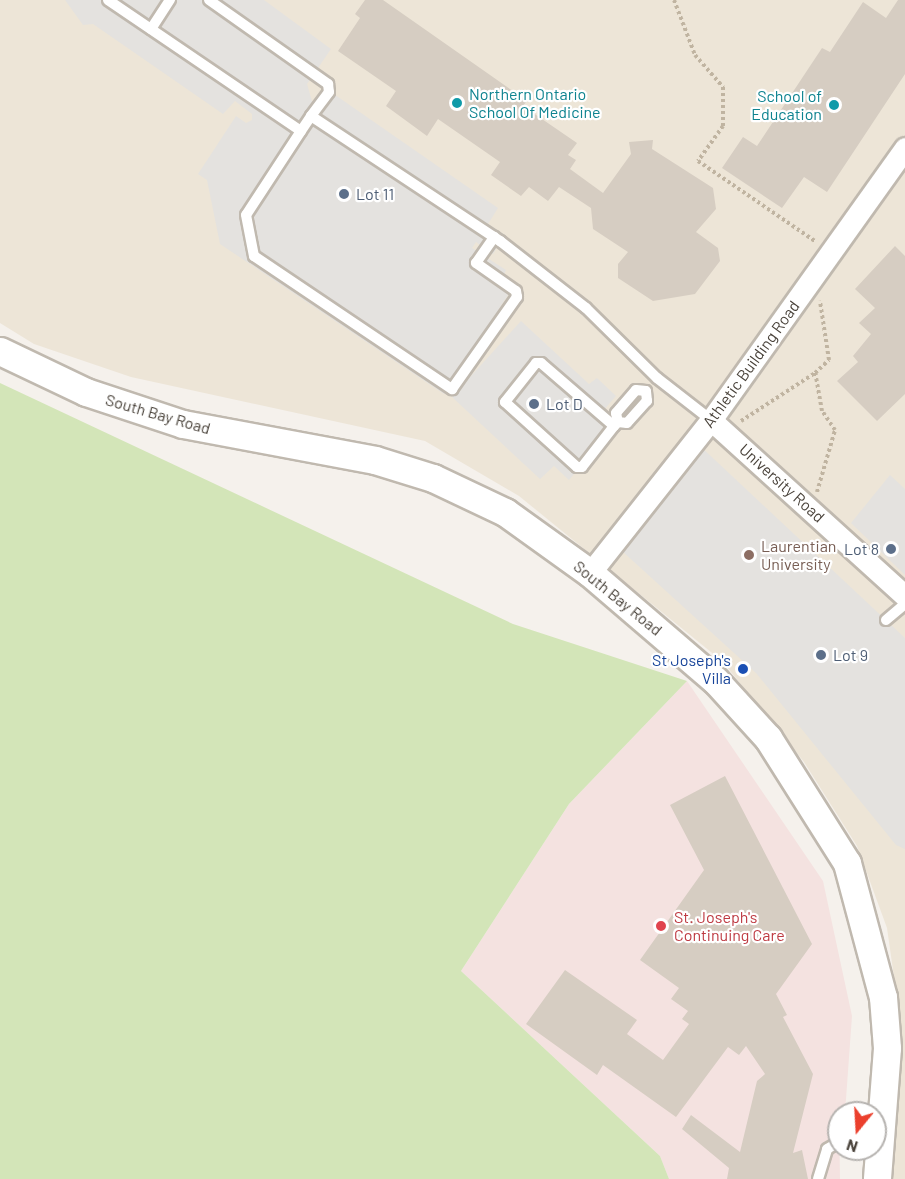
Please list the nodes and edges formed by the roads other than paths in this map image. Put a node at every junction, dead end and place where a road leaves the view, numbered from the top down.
1 (108, 0) edge
2 (170, 0) edge
3 (209, 0) edge
4 (151, 29) junction
5 (311, 116) junction
6 (301, 131) junction
7 (904, 151) edge
8 (494, 237) junction
9 (0, 351) edge
10 (657, 378) junction
11 (646, 391) junction
12 (711, 420) junction
13 (616, 424) junction
14 (590, 573) junction
15 (905, 597) edge
16 (905, 604) edge
17 (886, 620) dead end
18 (881, 1101) edge
19 (827, 1152) edge
20 (877, 1161) edge
21 (818, 1179) edge
22 (877, 1179) edge

1 - 4 lane
2 - 4 lane
3 - 5 lane
4 - 6 lane
5 - 6 lane
5 - 8 lane
6 - 8 lane
7 - 12 street, Athletic Building Road
8 - 10 lane
9 - 14 street, South Bay Road
10 - 11 lane
10 - 12 lane
11 - 13 lane
11 - 13 lane
12 - 14 street, Athletic Building Road
12 - 15 street, University Road
13 - 13 lane
14 - 18 street, South Bay Road
16 - 17 lane
19 - 21 lane
20 - 22 street, South Bay Road

